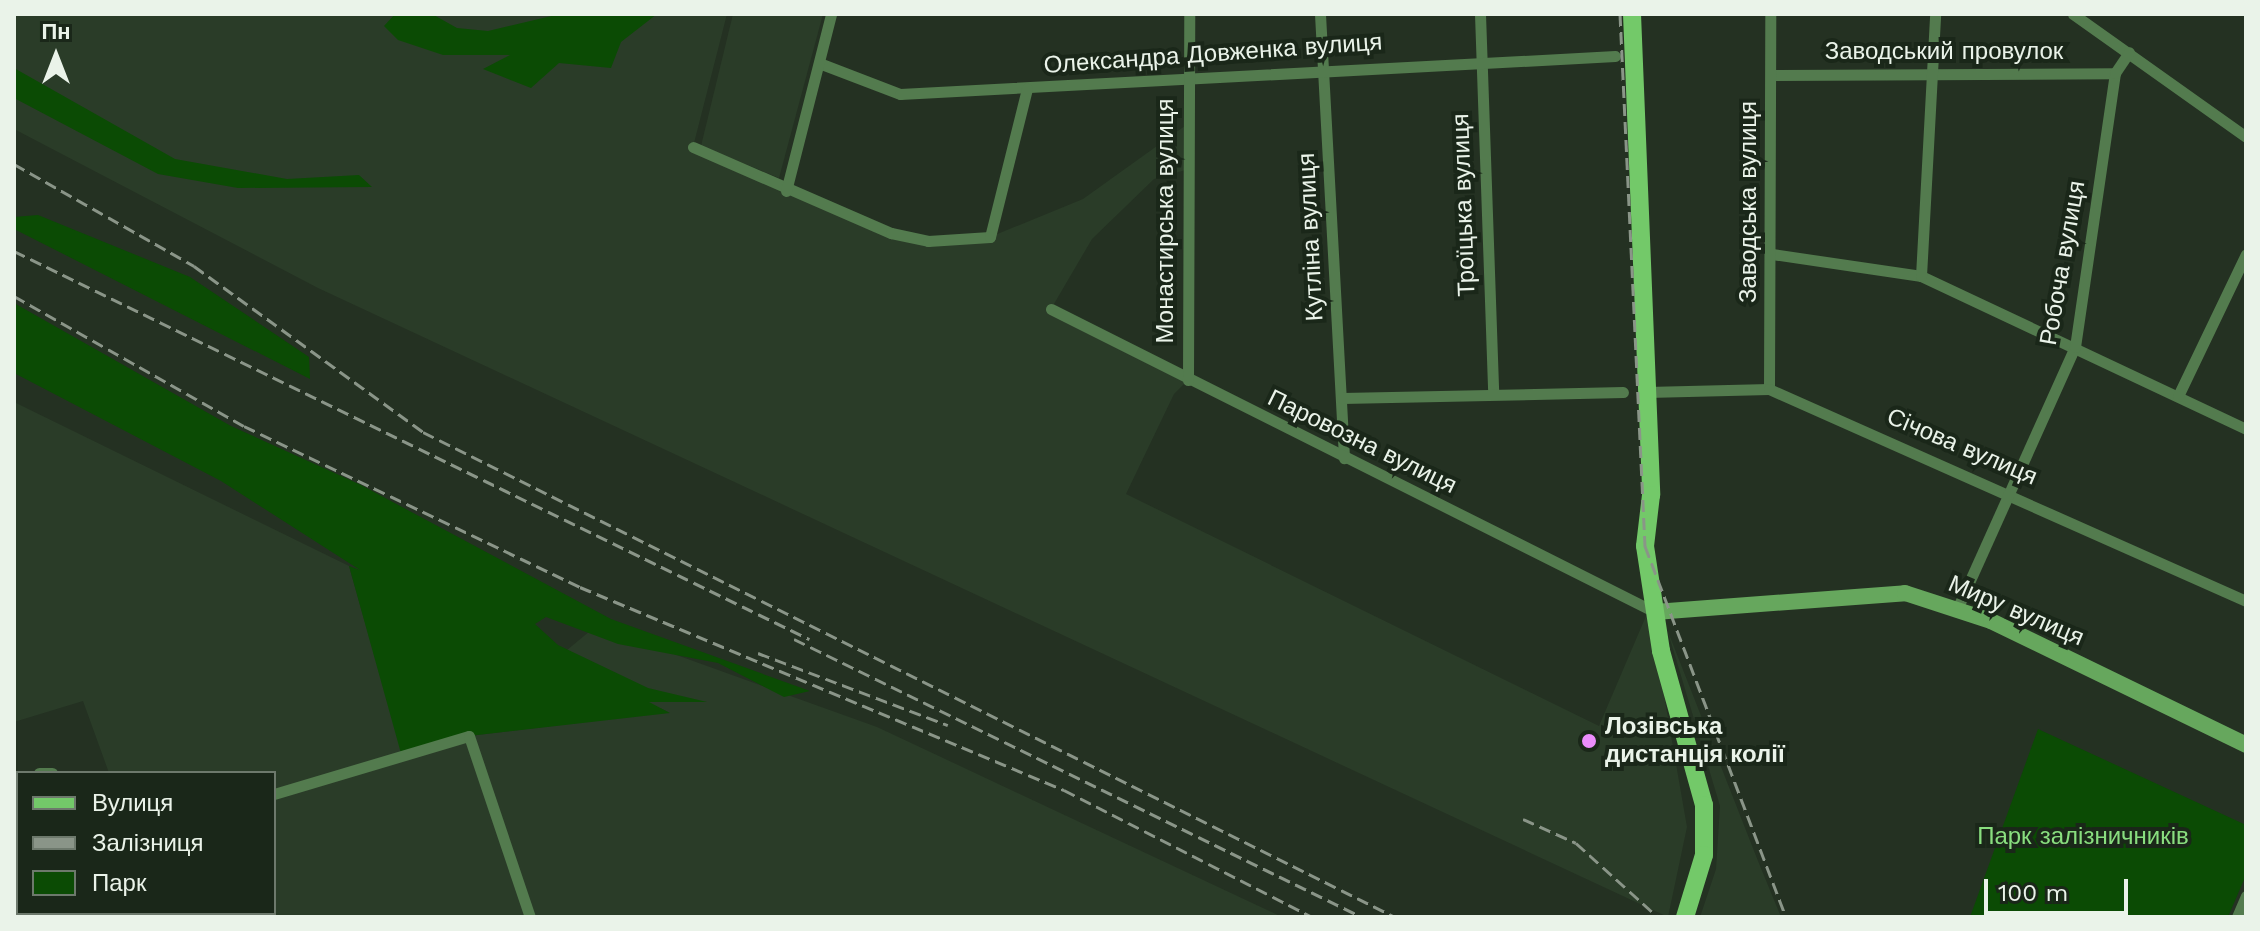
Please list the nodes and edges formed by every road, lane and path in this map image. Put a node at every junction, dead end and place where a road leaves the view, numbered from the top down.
1 (831, 14) edge
2 (1189, 14) edge
3 (1320, 14) edge
4 (1480, 14) edge
5 (1632, 14) edge
6 (1770, 14) edge
7 (1935, 14) edge
8 (2073, 14) edge
9 (2129, 52) junction
10 (1615, 56) dead end
11 (1480, 61) junction
12 (819, 63) junction
13 (1323, 67) junction
14 (2115, 73) junction
15 (1772, 75) junction
16 (1933, 75) junction
17 (1188, 80) junction
18 (1027, 89) junction
19 (2246, 137) edge
20 (693, 147) dead end
21 (786, 191) junction
22 (1772, 254) junction
23 (2246, 254) edge
24 (1921, 276) junction
25 (1051, 309) dead end
26 (2075, 347) junction
27 (1188, 380) junction
28 (1769, 389) junction
29 (1623, 392) dead end
30 (1647, 392) junction
31 (1493, 394) junction
32 (2178, 396) junction
33 (1342, 398) junction
34 (2246, 429) edge
35 (1344, 458) junction
36 (2008, 490) junction
37 (2246, 601) edge
38 (1958, 607) junction
39 (1655, 612) junction
40 (2246, 745) edge
41 (276, 793) edge
42 (2246, 896) edge
43 (530, 917) edge
44 (1685, 917) edge
45 (2237, 917) edge

1 - 12 street
2 - 17 street, Монастирська вулиця
3 - 13 street, Кутліна вулиця
4 - 11 street, Троїцька вулиця
5 - 30 main road
6 - 15 street, Заводська вулиця
7 - 16 street
8 - 9 street
9 - 14 street, Робоча вулиця
9 - 19 street
10 - 11 street, Олександра Довженка вулиця
11 - 13 street, Олександра Довженка вулиця
11 - 31 street, Троїцька вулиця
12 - 18 street, Олександра Довженка вулиця
12 - 21 street
13 - 17 street, Олександра Довженка вулиця
13 - 33 street, Кутліна вулиця
14 - 16 street, Заводський провулок
14 - 26 street, Робоча вулиця
15 - 16 street, Заводський провулок
15 - 22 street, Заводська вулиця
16 - 24 street
17 - 18 street, Олександра Довженка вулиця
17 - 27 street, Монастирська вулиця
18 - 21 street
20 - 21 street
22 - 24 street
22 - 28 street, Заводська вулиця
23 - 32 street
24 - 26 street
25 - 27 street, Паровозна вулиця
26 - 32 street
26 - 36 street, Робоча вулиця
27 - 35 street, Паровозна вулиця
28 - 30 street, Січова вулиця
28 - 36 street, Січова вулиця
29 - 31 street
30 - 39 main road
31 - 33 street
32 - 34 street
33 - 35 street, Кутліна вулиця
35 - 39 street, Паровозна вулиця
36 - 37 street, Січова вулиця
36 - 38 street, Робоча вулиця
38 - 39 main road, Миру вулиця
38 - 40 main road, Миру вулиця
39 - 44 main road
41 - 43 street
42 - 45 street

